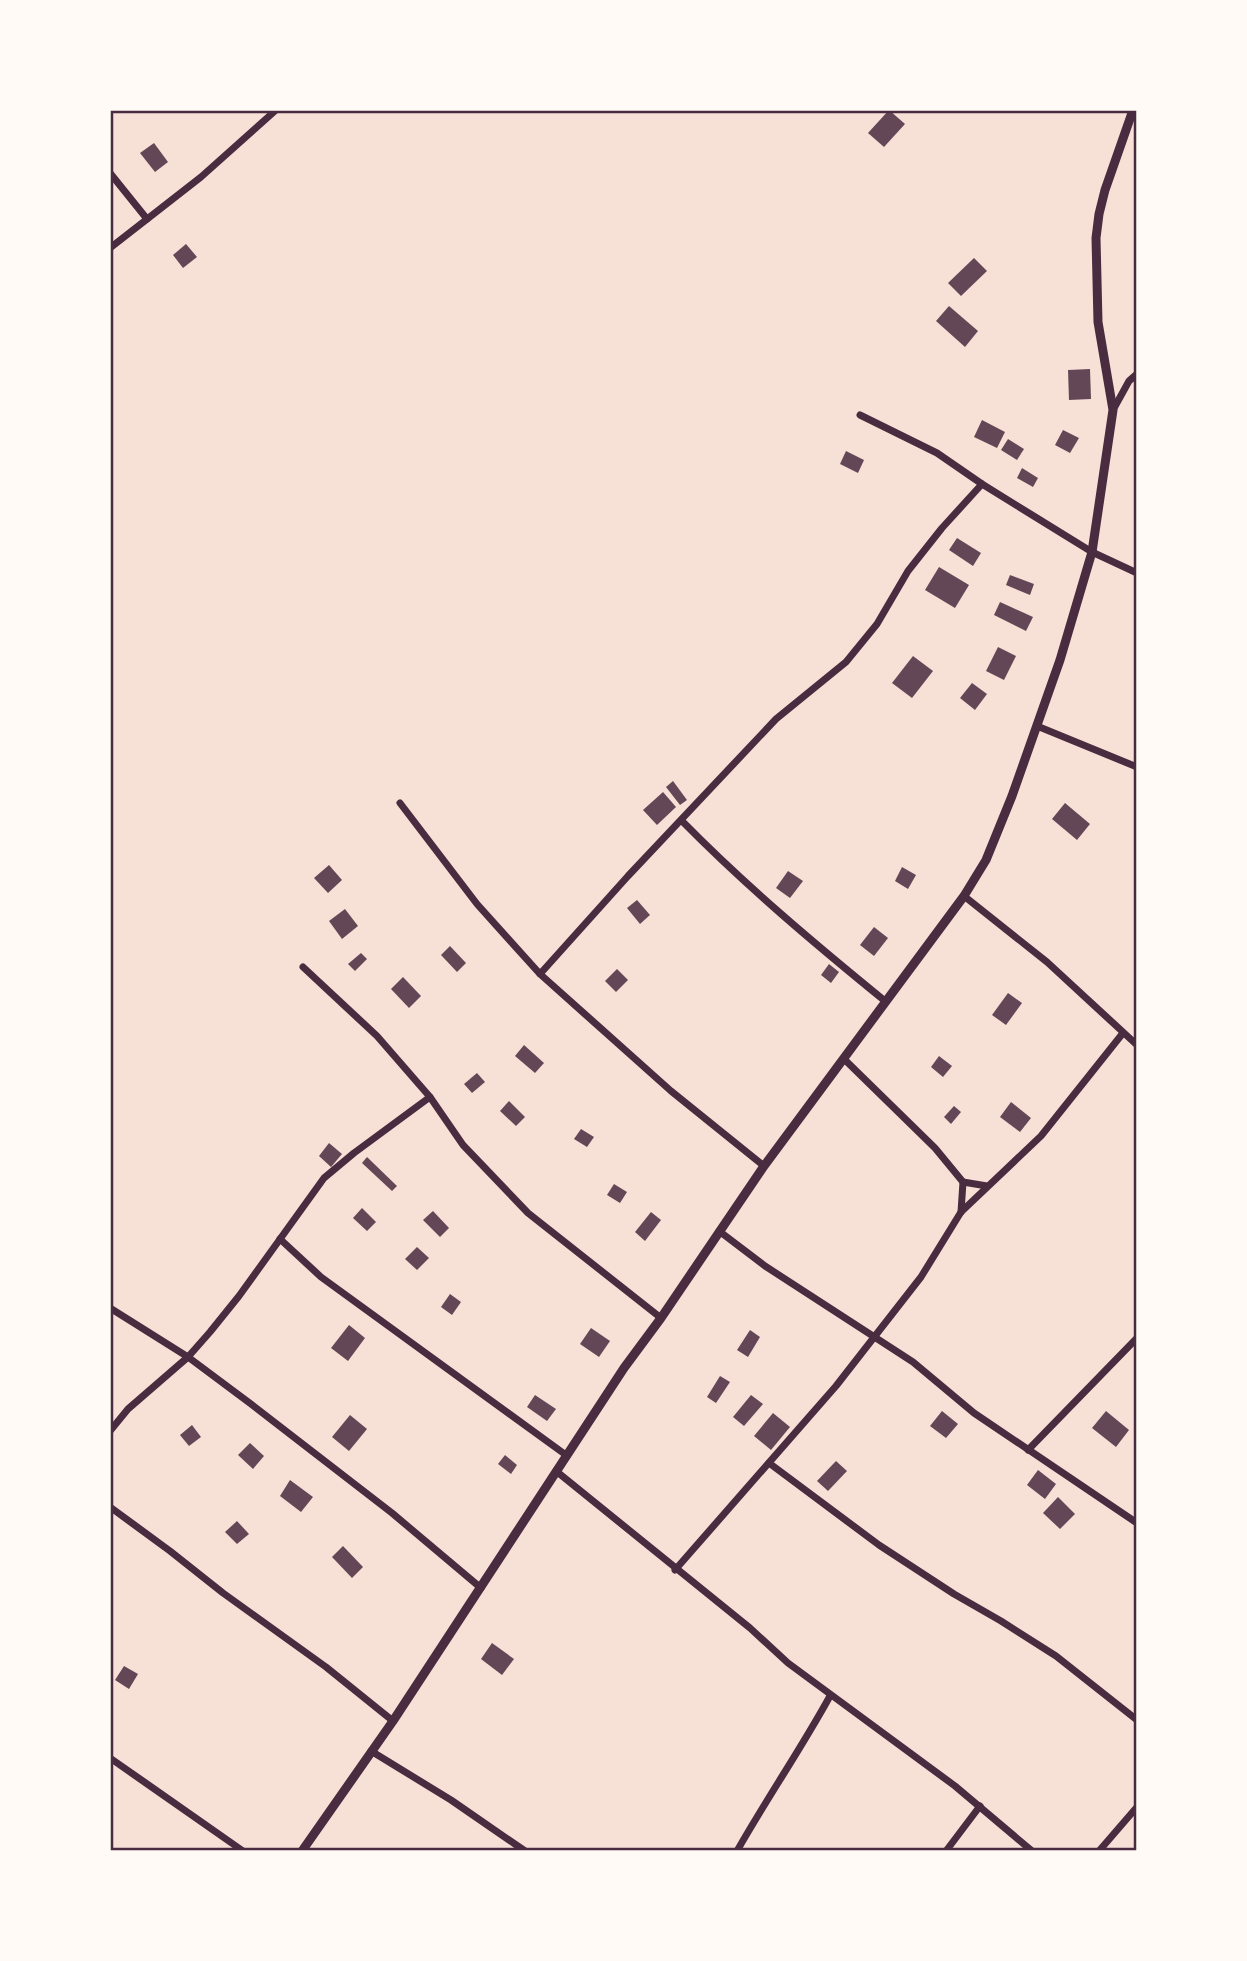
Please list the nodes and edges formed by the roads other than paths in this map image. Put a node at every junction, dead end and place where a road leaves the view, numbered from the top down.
1 (276, 110) edge
2 (1133, 110) edge
3 (110, 173) edge
4 (147, 219) junction
5 (110, 248) edge
6 (1137, 374) edge
7 (1129, 381) junction
8 (1137, 386) edge
9 (1113, 410) junction
10 (860, 415) dead end
11 (982, 484) junction
12 (1092, 552) junction
13 (1137, 573) edge
14 (1037, 726) junction
15 (1137, 767) edge
16 (400, 803) dead end
17 (682, 821) junction
18 (964, 896) junction
19 (303, 967) dead end
20 (540, 974) junction
21 (885, 1001) junction
22 (1123, 1033) junction
23 (1137, 1045) edge
24 (844, 1059) junction
25 (430, 1097) junction
26 (764, 1166) junction
27 (963, 1182) junction
28 (988, 1186) junction
29 (961, 1212) junction
30 (719, 1231) junction
31 (280, 1239) junction
32 (110, 1308) edge
33 (661, 1318) junction
34 (874, 1338) junction
35 (1137, 1338) edge
36 (188, 1357) junction
37 (110, 1431) edge
38 (1028, 1450) junction
39 (566, 1455) junction
40 (769, 1463) junction
41 (556, 1471) junction
42 (110, 1507) edge
43 (1137, 1522) edge
44 (676, 1570) junction
45 (481, 1588) junction
46 (831, 1696) junction
47 (1137, 1720) edge
48 (393, 1721) junction
49 (371, 1751) junction
50 (110, 1758) edge
51 (980, 1806) junction
52 (1137, 1807) edge
53 (243, 1851) edge
54 (302, 1851) edge
55 (525, 1851) edge
56 (737, 1851) edge
57 (946, 1851) edge
58 (1032, 1851) edge
59 (1099, 1851) edge

1 - 4 street
2 - 9 street
3 - 4 street
4 - 5 street
6 - 7 street
7 - 8 street
7 - 9 street
9 - 12 street
10 - 11 street
11 - 12 street
11 - 17 street
12 - 13 street
12 - 14 street
14 - 15 street
14 - 18 street
16 - 20 street
17 - 20 street
17 - 21 street
18 - 21 street
18 - 22 street
19 - 25 street
20 - 26 street
21 - 24 street
22 - 23 street
22 - 28 street
24 - 26 street
24 - 27 street
25 - 31 street
25 - 33 street
26 - 30 street
27 - 28 street
27 - 29 street
28 - 29 street
29 - 34 street
30 - 33 street
30 - 34 street
31 - 36 street
31 - 39 street
32 - 36 street
33 - 39 street
34 - 38 street
34 - 40 street
35 - 38 street
36 - 37 street
36 - 45 street
38 - 43 street
39 - 41 street
40 - 44 street
40 - 47 street
41 - 44 street
41 - 45 street
42 - 48 street
44 - 46 street
45 - 48 street
46 - 51 street
46 - 56 street
48 - 49 street
49 - 54 street
49 - 55 street
50 - 53 street
51 - 57 street
51 - 58 street
52 - 59 street

